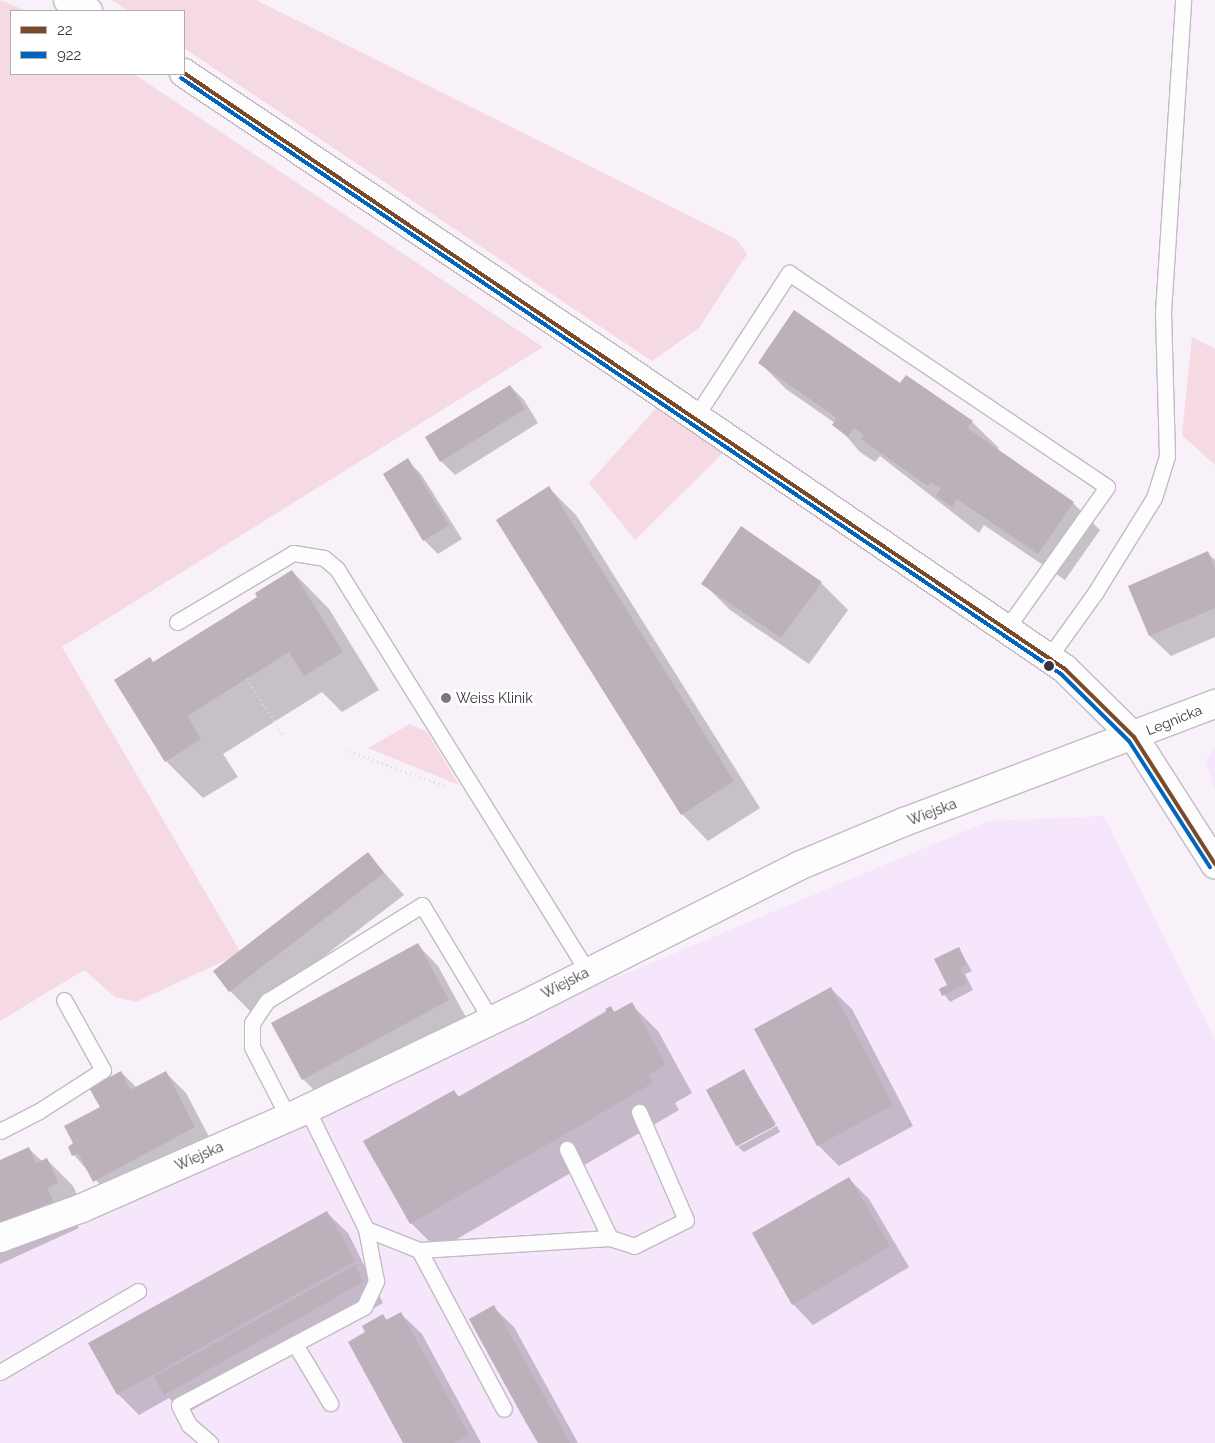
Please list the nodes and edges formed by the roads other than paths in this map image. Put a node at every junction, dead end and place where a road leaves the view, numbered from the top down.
1 (68, 0) edge
2 (1183, 0) edge
3 (86, 10) edge
4 (185, 75) edge
5 (696, 416) junction
6 (177, 622) dead end
7 (1006, 628) junction
8 (1049, 658) junction
9 (1215, 704) edge
10 (1134, 737) junction
11 (1215, 864) edge
12 (588, 972) junction
13 (64, 1000) dead end
14 (491, 1020) junction
15 (638, 1112) dead end
16 (297, 1113) junction
17 (0, 1131) edge
18 (567, 1149) dead end
19 (366, 1229) junction
20 (0, 1238) edge
21 (610, 1238) junction
22 (419, 1250) junction
23 (138, 1290) dead end
24 (295, 1344) junction
25 (0, 1372) edge
26 (330, 1403) dead end
27 (504, 1409) dead end
28 (210, 1443) edge

1 - 3 street
2 - 8 lane
4 - 5 street
5 - 7 street
5 - 7 lane
6 - 12 lane
7 - 8 street
8 - 10 street
9 - 10 street, Legnicka
10 - 11 street, Legnicka
10 - 12 street, Wiejska
12 - 14 street, Wiejska
13 - 17 lane
14 - 16 street, Wiejska
14 - 16 lane
15 - 21 lane
16 - 19 lane
16 - 20 street, Wiejska
18 - 21 lane
19 - 22 lane
19 - 24 lane
21 - 22 lane
22 - 27 lane
23 - 25 lane
24 - 26 lane
24 - 28 lane

